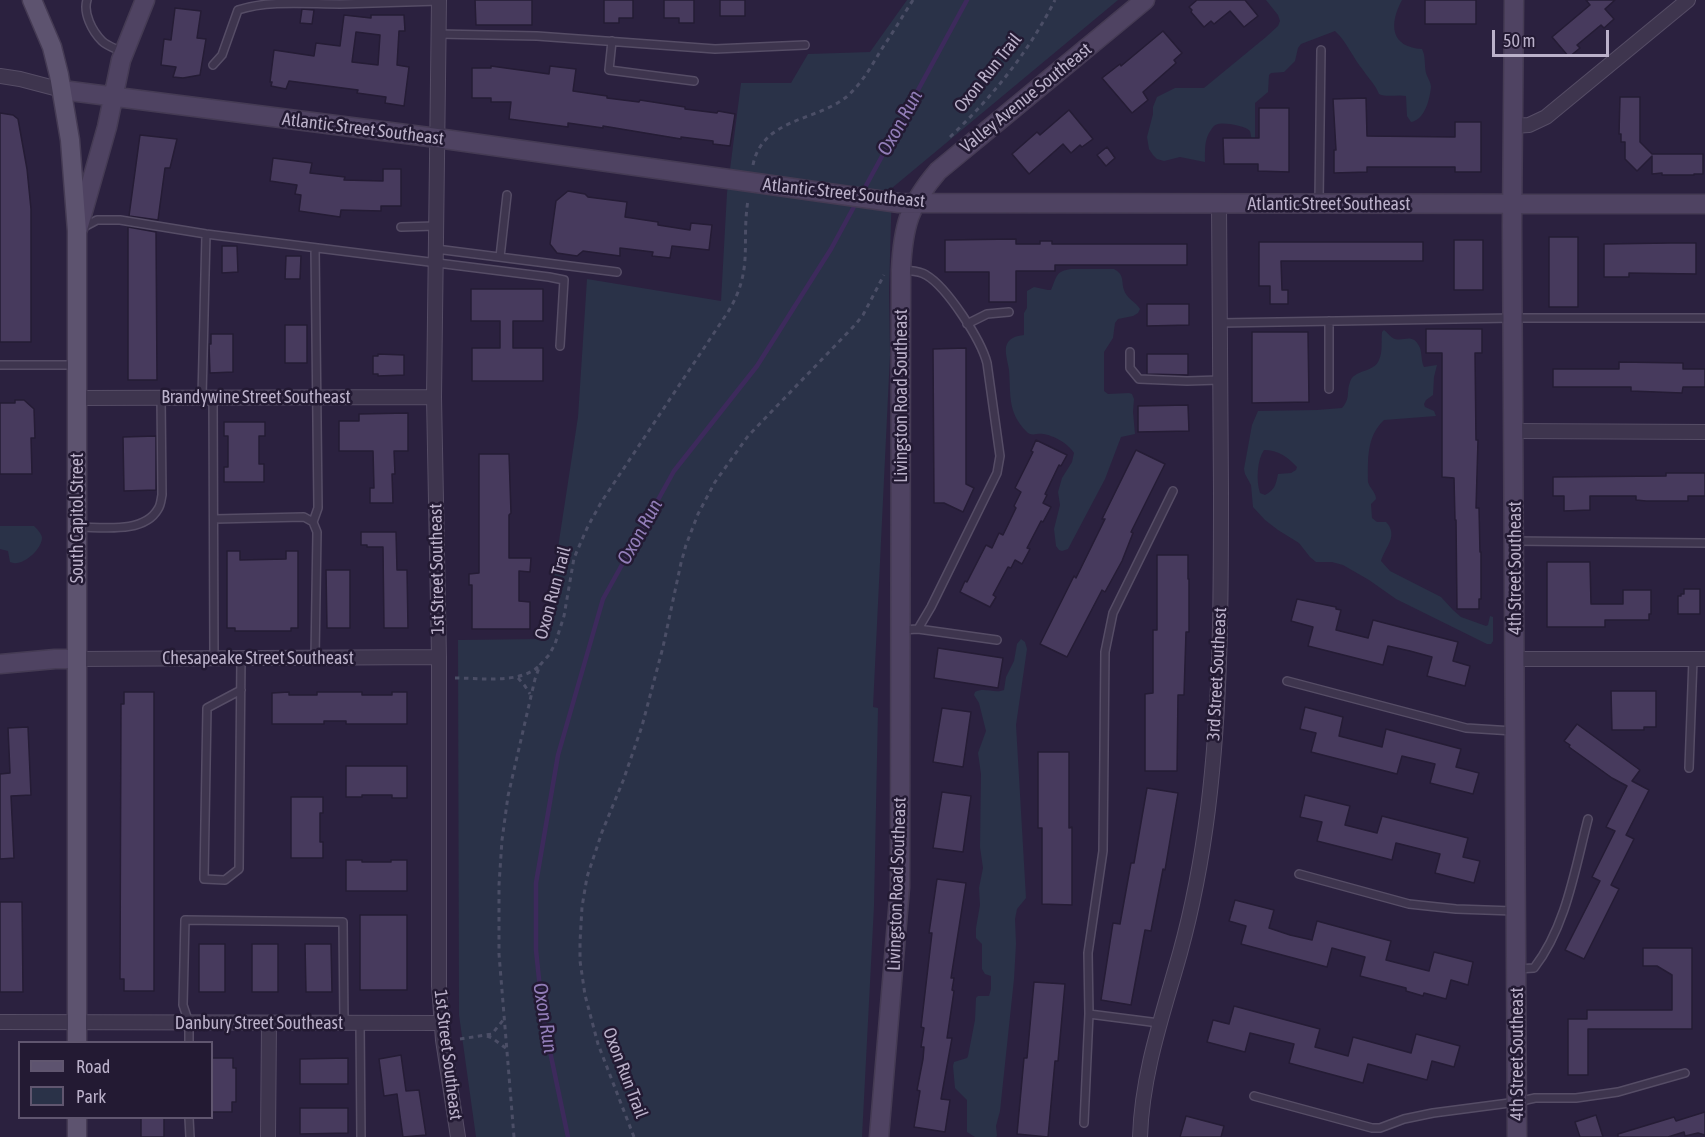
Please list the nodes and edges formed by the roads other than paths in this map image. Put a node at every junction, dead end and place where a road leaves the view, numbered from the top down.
1 (32, 0) edge
2 (87, 0) edge
3 (146, 0) edge
4 (1145, 0) edge
5 (1514, 0) edge
6 (1688, 0) edge
7 (439, 1) edge
8 (438, 34) junction
9 (612, 41) junction
10 (805, 45) dead end
11 (1321, 50) dead end
12 (124, 53) junction
13 (213, 65) dead end
14 (0, 76) edge
15 (694, 81) dead end
16 (62, 90) junction
17 (114, 97) junction
18 (1513, 126) junction
19 (437, 138) junction
20 (507, 195) dead end
21 (914, 203) junction
22 (1219, 204) junction
23 (1319, 204) junction
24 (1512, 204) junction
25 (1705, 204) edge
26 (436, 226) junction
27 (401, 227) dead end
28 (77, 231) junction
29 (206, 234) junction
30 (315, 248) junction
31 (436, 249) junction
32 (500, 257) junction
33 (436, 264) junction
34 (901, 270) junction
35 (617, 272) dead end
36 (1009, 312) dead end
37 (1513, 318) junction
38 (1705, 318) edge
39 (1329, 321) junction
40 (1220, 322) junction
41 (967, 324) junction
42 (560, 346) dead end
43 (1131, 351) dead end
44 (0, 365) edge
45 (77, 365) junction
46 (1221, 380) junction
47 (1329, 389) dead end
48 (161, 397) junction
49 (207, 397) junction
50 (316, 397) junction
51 (434, 397) junction
52 (77, 398) junction
53 (1514, 431) junction
54 (1705, 432) edge
55 (1173, 491) dead end
56 (214, 519) junction
57 (313, 522) junction
58 (78, 527) junction
59 (1514, 541) junction
60 (1705, 543) edge
61 (909, 629) junction
62 (997, 640) dead end
63 (315, 657) junction
64 (439, 657) junction
65 (76, 658) junction
66 (214, 658) junction
67 (241, 658) junction
68 (1515, 659) junction
69 (1699, 659) edge
70 (0, 664) edge
71 (1287, 681) dead end
72 (241, 690) junction
73 (1516, 731) junction
74 (1689, 768) dead end
75 (1588, 819) dead end
76 (1299, 874) dead end
77 (1516, 911) junction
78 (1517, 969) junction
79 (1089, 1014) junction
80 (0, 1022) edge
81 (77, 1022) junction
82 (189, 1023) junction
83 (269, 1023) junction
84 (344, 1023) junction
85 (360, 1023) junction
86 (441, 1023) junction
87 (1159, 1023) junction
88 (77, 1041) edge
89 (189, 1041) edge
90 (1685, 1073) dead end
91 (1254, 1096) dead end
92 (1517, 1102) junction
93 (77, 1119) edge
94 (189, 1119) edge
95 (1084, 1123) dead end
96 (78, 1137) edge
97 (190, 1137) edge
98 (268, 1137) edge
99 (361, 1137) edge
100 (458, 1137) edge
101 (879, 1137) edge
102 (1140, 1137) edge
103 (1517, 1137) edge

1 - 16 main road, South Capitol Street
2 - 12 lane
3 - 12 street
4 - 21 street, Valley Avenue Southeast
5 - 18 street, 4th Street Southeast
6 - 18 street
7 - 8 street, 1st Street Southeast
7 - 13 lane
8 - 9 lane
8 - 19 street, 1st Street Southeast
9 - 10 lane
9 - 15 lane
11 - 23 lane
12 - 17 street
14 - 16 street
16 - 17 street, Atlantic Street Southeast
16 - 28 main road, South Capitol Street
17 - 19 street, Atlantic Street Southeast
17 - 28 street
18 - 24 street, 4th Street Southeast
19 - 21 street, Atlantic Street Southeast
19 - 26 street, 1st Street Southeast
20 - 32 lane
21 - 22 street, Atlantic Street Southeast
21 - 34 street, Livingston Road Southeast
22 - 23 street, Atlantic Street Southeast
22 - 40 street, 3rd Street Southeast
23 - 24 street, Atlantic Street Southeast
24 - 25 street, Atlantic Street Southeast
24 - 37 street, 4th Street Southeast
26 - 27 lane
26 - 31 street, 1st Street Southeast
28 - 29 lane
28 - 45 main road, South Capitol Street
29 - 30 lane
29 - 49 lane
30 - 33 lane
30 - 50 lane
31 - 32 lane
31 - 33 street, 1st Street Southeast
32 - 35 lane
33 - 42 lane
33 - 51 street, 1st Street Southeast
34 - 41 lane, Livingston Road Southeast
34 - 61 street, Livingston Road Southeast
36 - 41 lane
37 - 38 lane
37 - 39 lane
37 - 53 street, 4th Street Southeast
39 - 40 lane
39 - 47 lane
40 - 46 street, 3rd Street Southeast
41 - 61 lane, Livingston Road Southeast
43 - 46 lane
44 - 45 lane
45 - 52 main road, South Capitol Street
46 - 87 street, 3rd Street Southeast
48 - 49 street, Brandywine Street Southeast
48 - 52 street, Brandywine Street Southeast
48 - 58 lane
49 - 50 street, Brandywine Street Southeast
49 - 56 lane
50 - 51 street, Brandywine Street Southeast
50 - 57 lane
51 - 64 street, 1st Street Southeast
52 - 58 main road, South Capitol Street
53 - 54 street
53 - 59 street, 4th Street Southeast
55 - 79 lane
56 - 57 lane
56 - 66 lane
57 - 63 lane
58 - 65 main road, South Capitol Street
59 - 60 lane
59 - 68 street, 4th Street Southeast
61 - 62 lane
61 - 101 street, Livingston Road Southeast
63 - 64 street, Chesapeake Street Southeast
63 - 67 street, Chesapeake Street Southeast
64 - 86 street, 1st Street Southeast
65 - 66 street, Chesapeake Street Southeast
65 - 70 street
65 - 81 main road, South Capitol Street
66 - 67 street, Chesapeake Street Southeast
67 - 72 lane
68 - 69 street
68 - 73 street, 4th Street Southeast
69 - 74 lane
71 - 73 lane
72 - 72 lane
73 - 77 street, 4th Street Southeast
75 - 78 lane
76 - 77 lane
77 - 78 street, 4th Street Southeast
78 - 92 street, 4th Street Southeast
79 - 87 lane
79 - 95 lane
80 - 81 street, Danbury Street Southeast
81 - 82 street, Danbury Street Southeast
81 - 88 main road, South Capitol Street
82 - 83 street, Danbury Street Southeast
82 - 84 lane
82 - 89 lane
83 - 84 street, Danbury Street Southeast
83 - 98 street
84 - 85 street, Danbury Street Southeast
85 - 86 street, Danbury Street Southeast
85 - 99 lane
86 - 100 street, 1st Street Southeast
87 - 102 street, 3rd Street Southeast
90 - 92 lane
91 - 92 lane
92 - 103 street, 4th Street Southeast
93 - 96 main road
94 - 97 lane

